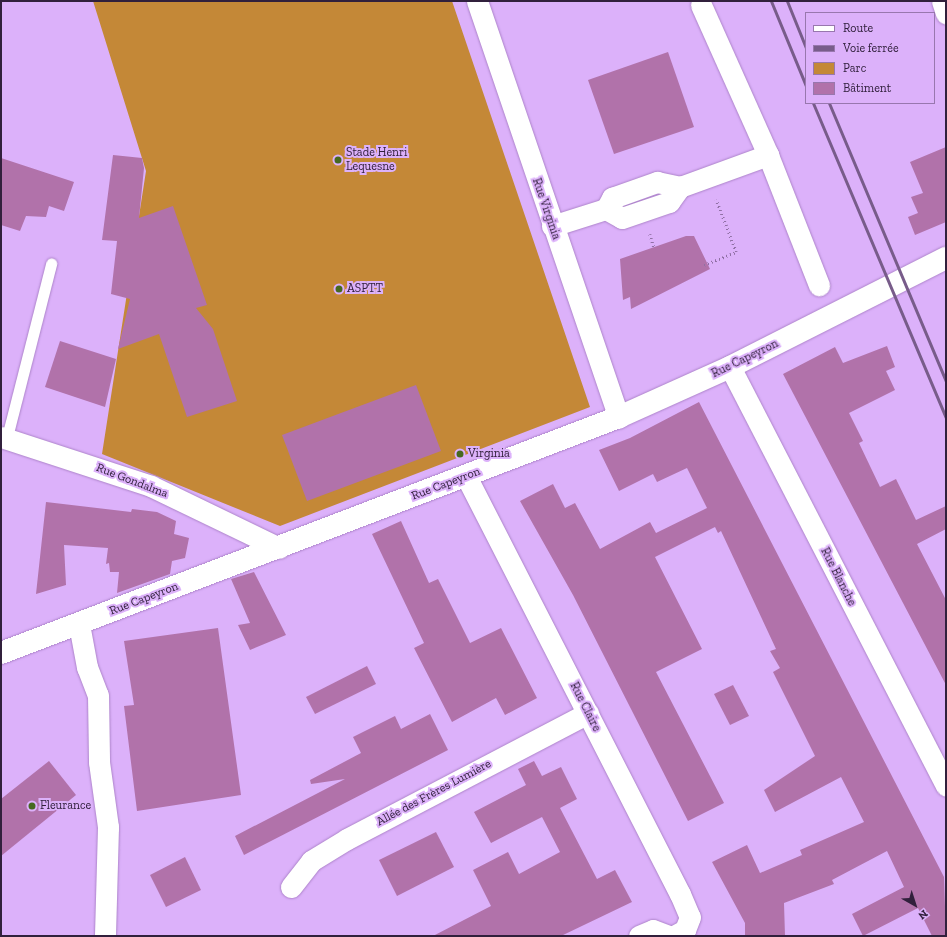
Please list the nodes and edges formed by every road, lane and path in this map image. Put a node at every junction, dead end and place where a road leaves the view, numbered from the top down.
1 (476, 1) edge
2 (942, 1) edge
3 (701, 5) dead end
4 (946, 13) edge
5 (768, 154) junction
6 (708, 177) junction
7 (552, 226) junction
8 (946, 258) edge
9 (51, 264) dead end
10 (704, 265) dead end
11 (819, 285) dead end
12 (730, 367) junction
13 (619, 417) junction
14 (4, 437) edge
15 (466, 476) junction
16 (279, 548) junction
17 (79, 624) junction
18 (1, 653) edge
19 (588, 713) junction
20 (946, 786) edge
21 (291, 887) dead end
22 (105, 936) edge
23 (639, 936) edge
24 (670, 936) edge
25 (674, 936) edge

1 - 7 street, Rue Virginia
2 - 4 street
3 - 5 street
5 - 6 street
5 - 11 street
6 - 7 street
6 - 10 path
7 - 13 street, Rue Virginia
8 - 12 street, Rue Capeyron
9 - 14 lane
12 - 13 street, Rue Capeyron
12 - 20 street, Rue Blanche
13 - 15 street, Rue Capeyron
14 - 16 street, Rue Gondalma
15 - 16 street, Rue Capeyron
15 - 19 street, Rue Claire
16 - 17 street, Rue Capeyron
17 - 18 street, Rue Capeyron
17 - 22 street
19 - 21 street, Allée des Frères Lumière
19 - 25 street, Rue Claire
23 - 24 street

